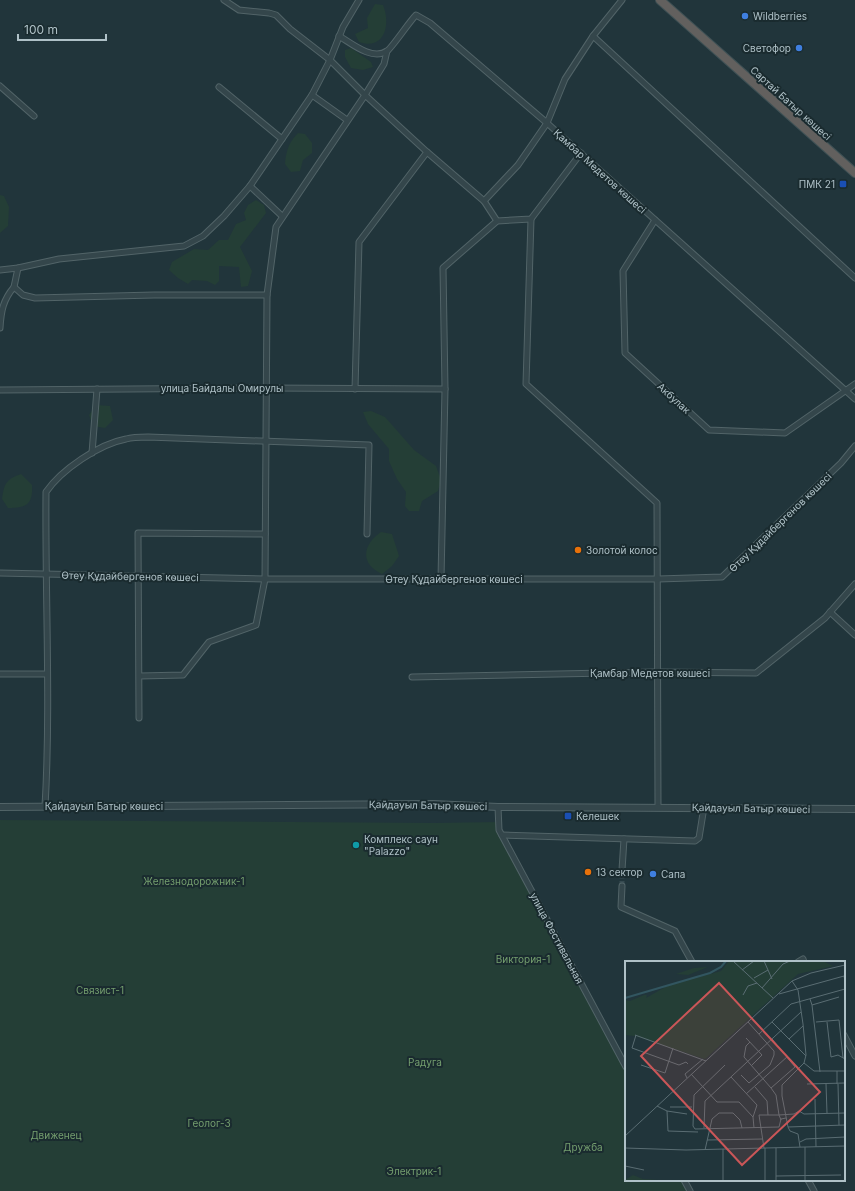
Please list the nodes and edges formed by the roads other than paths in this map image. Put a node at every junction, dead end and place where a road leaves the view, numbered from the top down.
1 (224, 0) edge
2 (359, 0) edge
3 (622, 0) edge
4 (660, 0) edge
5 (339, 36) junction
6 (593, 36) junction
7 (387, 51) junction
8 (330, 60) junction
9 (0, 86) edge
10 (219, 87) dead end
11 (312, 95) junction
12 (365, 95) junction
13 (34, 116) dead end
14 (347, 120) junction
15 (547, 123) junction
16 (282, 139) junction
17 (427, 152) junction
18 (580, 153) junction
19 (855, 173) edge
20 (250, 186) junction
21 (484, 201) junction
22 (282, 216) junction
23 (531, 219) junction
24 (655, 220) junction
25 (497, 221) junction
26 (18, 268) junction
27 (0, 270) edge
28 (855, 278) edge
29 (14, 288) junction
30 (267, 295) junction
31 (0, 328) edge
32 (855, 384) edge
33 (265, 388) junction
34 (97, 389) junction
35 (355, 389) junction
36 (445, 389) junction
37 (0, 390) edge
38 (846, 390) junction
39 (855, 399) edge
40 (266, 442) junction
41 (855, 446) edge
42 (92, 453) junction
43 (265, 534) junction
44 (367, 534) dead end
45 (0, 573) edge
46 (45, 574) junction
47 (137, 576) junction
48 (265, 579) junction
49 (441, 579) junction
50 (658, 579) junction
51 (855, 584) edge
52 (830, 612) junction
53 (855, 635) edge
54 (656, 672) junction
55 (0, 674) edge
56 (46, 674) junction
57 (140, 676) junction
58 (412, 677) dead end
59 (138, 718) dead end
60 (658, 806) junction
61 (0, 807) edge
62 (45, 807) junction
63 (498, 807) junction
64 (704, 807) junction
65 (855, 808) edge
66 (502, 835) junction
67 (624, 839) junction
68 (622, 870) tunnel mouth
69 (622, 886) tunnel mouth
70 (691, 961) edge
71 (845, 1037) edge
72 (623, 1056) edge
73 (855, 1056) edge
74 (685, 1181) edge
75 (809, 1181) edge
76 (690, 1191) edge
77 (814, 1191) edge

1 - 8 street
2 - 5 street
3 - 6 street
4 - 19 highway, Сартай Батыр көшесі
5 - 7 street
5 - 8 street
6 - 15 street
6 - 28 street
7 - 12 street
7 - 15 street, Қамбар Медетов көшесі
8 - 11 street
8 - 12 street
9 - 13 street
10 - 16 street
11 - 14 street
11 - 16 street
12 - 14 street
12 - 17 street
14 - 22 street
15 - 18 street, Қамбар Медетов көшесі
15 - 21 street
16 - 20 street
17 - 21 street
17 - 35 street
18 - 23 street
18 - 24 street, Қамбар Медетов көшесі
20 - 22 street
20 - 26 street
21 - 25 street
22 - 30 street
23 - 25 street
23 - 50 street
24 - 38 street, Қамбар Медетов көшесі
24 - 38 street, Акбулак
25 - 36 street
26 - 27 street
26 - 29 street
29 - 30 street
29 - 31 street
30 - 33 street
32 - 38 street, Акбулак
33 - 34 street, улица Байдалы Омирулы
33 - 35 street, улица Байдалы Омирулы
33 - 40 street
34 - 37 street, улица Байдалы Омирулы
34 - 42 street
35 - 36 street, улица Байдалы Омирулы
36 - 49 street
38 - 39 street, Қамбар Медетов көшесі
40 - 42 street
40 - 43 street
40 - 44 street
41 - 50 street, Өтеу Құдайбергенов көшесі
42 - 46 street
43 - 47 street
43 - 48 street
45 - 46 street, Өтеу Құдайбергенов көшесі
46 - 47 street, Өтеу Құдайбергенов көшесі
46 - 56 street
47 - 48 street, Өтеу Құдайбергенов көшесі
47 - 57 street
48 - 49 street, Өтеу Құдайбергенов көшесі
48 - 57 street
49 - 50 street, Өтеу Құдайбергенов көшесі
50 - 54 street
51 - 52 street, Қамбар Медетов көшесі
52 - 53 street
52 - 54 street, Қамбар Медетов көшесі
54 - 58 street, Қамбар Медетов көшесі
54 - 60 street
55 - 56 street
56 - 62 street
57 - 59 street
60 - 63 street, Қайдауыл Батыр көшесі
60 - 64 street, Қайдауыл Батыр көшесі
61 - 62 street, Қайдауыл Батыр көшесі
62 - 63 street, Қайдауыл Батыр көшесі
63 - 66 street, улица Фестивальная
64 - 65 street, Қайдауыл Батыр көшесі
64 - 67 street
66 - 67 street
66 - 72 street, улица Фестивальная
67 - 68 street
69 - 70 street
71 - 73 street
74 - 76 street
75 - 77 street

